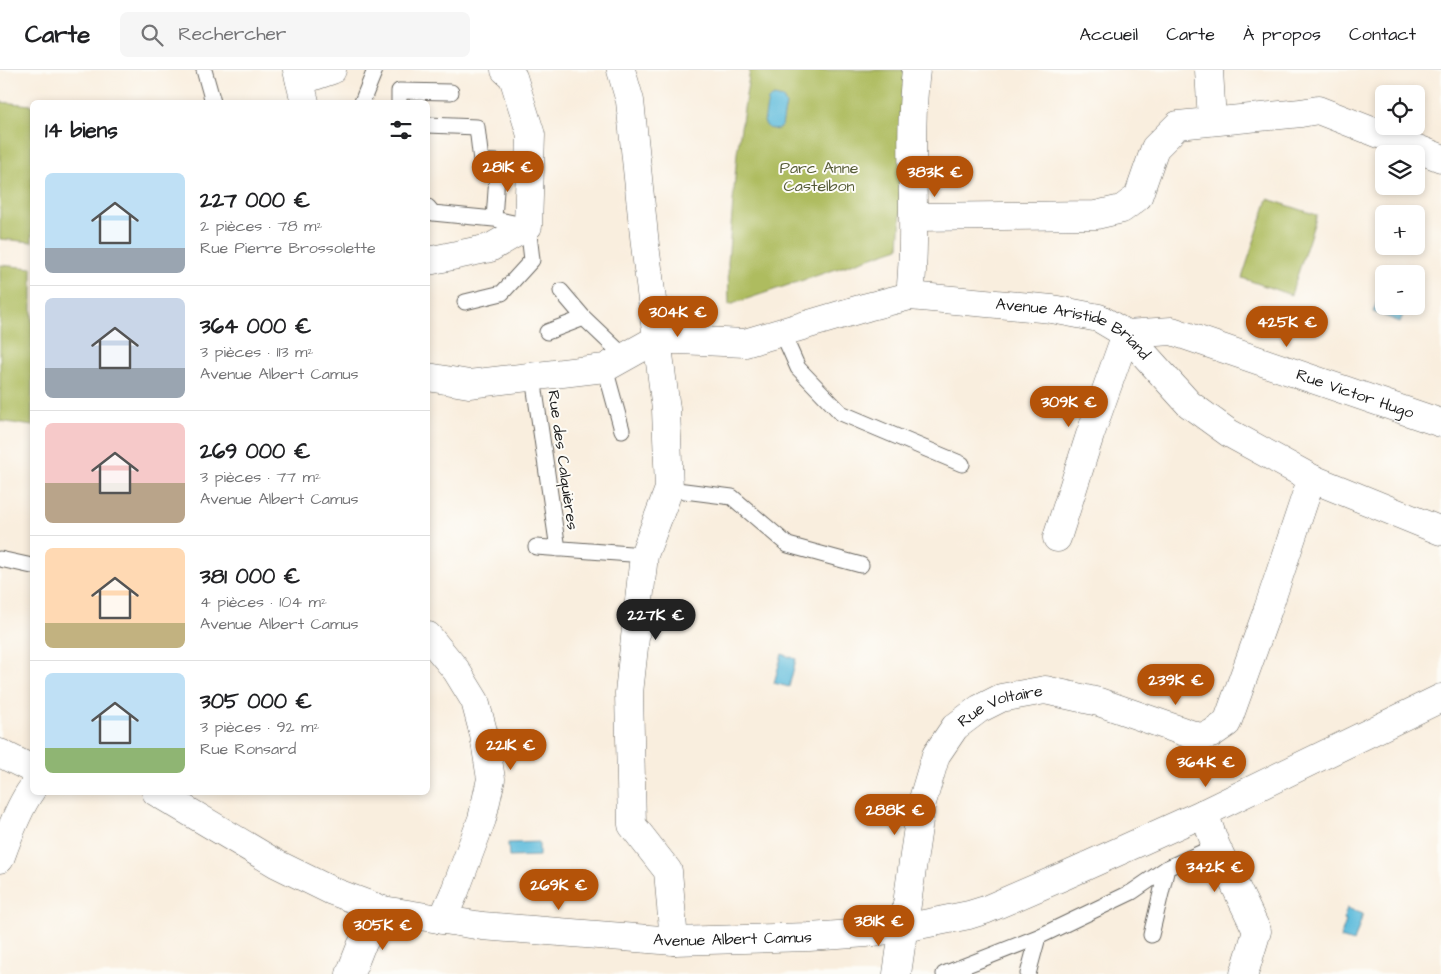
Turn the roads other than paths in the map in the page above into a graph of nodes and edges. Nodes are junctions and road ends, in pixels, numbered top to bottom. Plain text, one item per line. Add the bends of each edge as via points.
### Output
1 (204, 70) edge
2 (332, 70) edge
3 (374, 70) edge
4 (504, 70) edge
5 (621, 70) edge
6 (916, 70) edge
7 (1209, 70) edge
8 (301, 85) edge
9 (451, 92) dead end
10 (212, 100) edge
11 (363, 100) edge
12 (399, 100) edge
13 (1212, 121) junction
14 (430, 125) edge
15 (1441, 158) edge
16 (430, 209) edge
17 (914, 217) junction
18 (494, 219) junction
19 (528, 226) junction
20 (430, 261) edge
21 (561, 291) dead end
22 (910, 296) junction
23 (465, 302) dead end
24 (584, 318) junction
25 (546, 332) dead end
26 (782, 332) junction
27 (1126, 334) junction
28 (657, 339) junction
29 (615, 363) junction
30 (430, 377) edge
31 (533, 377) junction
32 (1441, 423) edge
33 (622, 430) dead end
34 (962, 464) dead end
35 (1313, 479) junction
36 (669, 489) junction
37 (1441, 531) edge
38 (1057, 538) dead end
39 (536, 547) dead end
40 (558, 549) junction
41 (644, 555) junction
42 (0, 559) edge
43 (861, 565) dead end
44 (30, 566) edge
45 (430, 638) edge
46 (1441, 698) edge
47 (0, 753) edge
48 (30, 768) edge
49 (30, 792) edge
50 (161, 795) edge
51 (1204, 813) junction
52 (1216, 846) junction
53 (0, 859) edge
54 (1168, 868) junction
55 (383, 910) junction
56 (442, 920) junction
57 (904, 928) junction
58 (1151, 935) dead end
59 (1038, 937) junction
60 (674, 941) junction
61 (350, 974) edge
62 (897, 974) edge
63 (944, 974) edge
64 (1028, 974) edge
65 (1244, 974) edge

1 - 10 lane
2 - 8 street
3 - 11 lane
4 - 19 street via 513,77 531,135
5 - 28 street via 630,101
6 - 17 street via 913,98
7 - 13 street
9 - 12 lane via 399,91
13 - 15 street via 1318,110
13 - 17 street via 1178,125 1155,148 1138,198 1122,209 1096,215
14 - 18 lane via 477,127 481,161 498,162
16 - 18 lane via 434,213
17 - 22 street
18 - 19 lane
19 - 20 street via 490,248
19 - 23 lane via 534,262 502,293
21 - 24 lane
22 - 26 street, Avenue Aristide Briand
22 - 27 street, Avenue Aristide Briand via 1052,309 1099,318
24 - 25 lane
24 - 29 lane
26 - 28 street, Avenue Aristide Briand via 745,343
26 - 34 lane via 798,368 841,413
27 - 32 street, Rue Victor Hugo via 1172,331
27 - 35 street, Avenue Aristide Briand via 1189,404 1229,433
27 - 38 street
28 - 29 street
28 - 36 street via 666,409
29 - 31 street
29 - 33 lane
30 - 31 street via 469,384
31 - 40 lane, Rue des Calquières
35 - 37 street, Avenue Aristide Briand
35 - 57 street, Rue Voltaire via 1227,723 1211,734 1199,737 1098,702 1046,690 1001,698 979,708 955,727 936,755 921,806
36 - 41 street
36 - 43 lane via 732,497 788,545
39 - 40 lane
40 - 41 lane
41 - 60 street via 629,694 632,825 668,871
42 - 44 lane
45 - 56 street via 456,670 475,701 491,778 482,819
46 - 51 street, Avenue Albert Camus
47 - 48 street
49 - 53 street
50 - 55 street, Avenue Albert Camus via 277,864 332,891
51 - 52 street
51 - 57 street, Avenue Albert Camus via 985,910
52 - 54 lane
52 - 65 street via 1257,931
54 - 58 lane
54 - 59 lane via 1132,892
55 - 56 street, Avenue Albert Camus
55 - 61 street via 361,946
56 - 60 street, Avenue Albert Camus
57 - 60 street, Avenue Albert Camus via 809,938
57 - 62 street, Rue Voltaire
59 - 63 lane
59 - 64 lane

